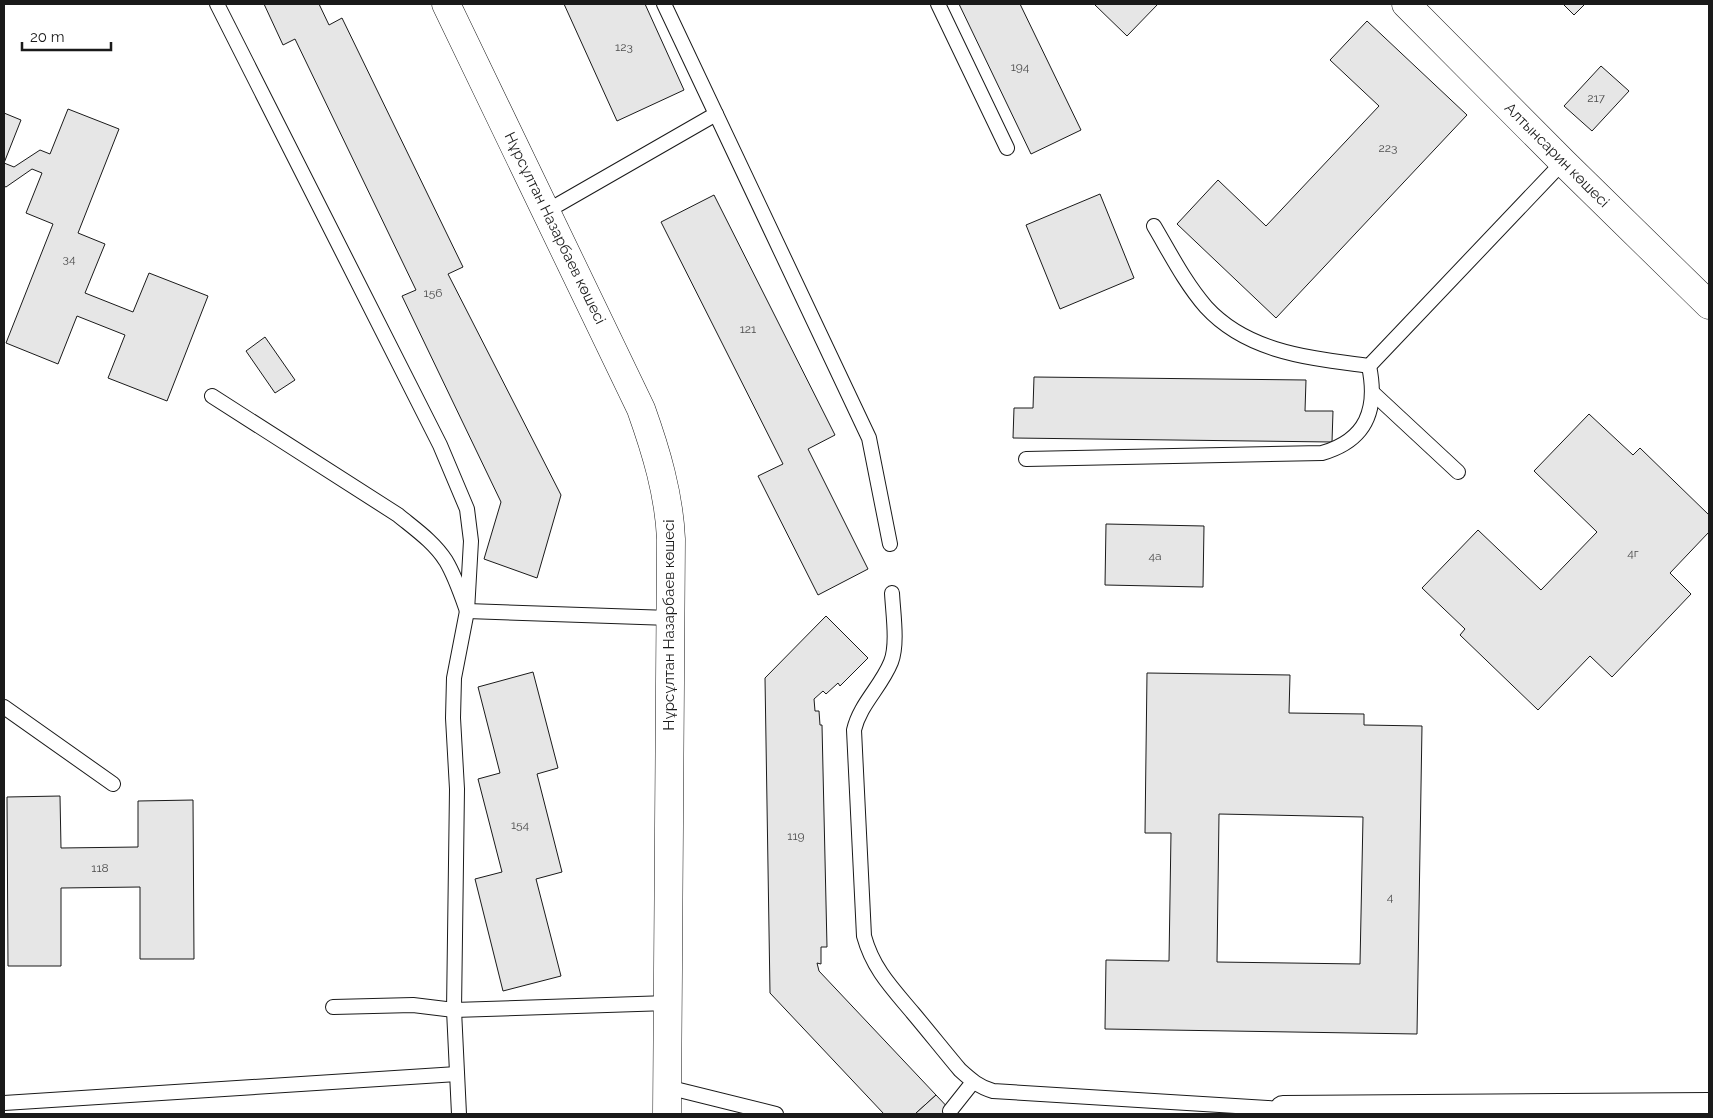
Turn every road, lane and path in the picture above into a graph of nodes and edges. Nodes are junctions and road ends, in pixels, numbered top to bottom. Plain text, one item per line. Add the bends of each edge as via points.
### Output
1 (217, 4) edge
2 (446, 4) edge
3 (664, 4) edge
4 (938, 4) edge
5 (1406, 4) edge
6 (716, 114) junction
7 (1007, 148) dead end
8 (1563, 162) junction
9 (547, 211) junction
10 (1154, 226) dead end
11 (1709, 305) edge
12 (1369, 366) junction
13 (1373, 393) junction
14 (212, 396) dead end
15 (1026, 459) dead end
16 (1458, 472) dead end
17 (890, 544) dead end
18 (892, 593) dead end
19 (467, 611) junction
20 (670, 618) junction
21 (4, 707) edge
22 (113, 784) dead end
23 (668, 1003) junction
24 (333, 1007) dead end
25 (454, 1010) junction
26 (457, 1074) junction
27 (973, 1082) junction
28 (667, 1087) junction
29 (4, 1103) edge
30 (1709, 1106) edge
31 (950, 1111) dead end
32 (1283, 1112) edge
33 (459, 1114) edge
34 (668, 1114) edge
35 (776, 1114) edge

1 - 19 lane via 456,480 467,510 471,541
2 - 9 main road, Нұрсұлтан Назарбаев көшесі
3 - 6 lane
4 - 7 lane
5 - 8 main road, Алтынсарин көшесі
6 - 9 lane
6 - 17 lane via 869,438
8 - 11 main road, Алтынсарин көшесі
8 - 12 lane
9 - 20 main road, Нұрсұлтан Назарбаев көшесі via 641,409 651,437 670,522
10 - 12 lane via 1207,307 1245,337 1288,354
12 - 13 lane
13 - 15 lane via 1368,416 1356,434 1341,447 1322,453
13 - 16 lane
14 - 19 lane via 423,534 446,560
18 - 27 lane via 894,651 854,730 864,936 868,952 887,982
19 - 20 lane
19 - 25 lane via 454,678 457,788
20 - 23 main road, Нұрсұлтан Назарбаев көшесі
21 - 22 lane
23 - 25 lane
23 - 28 main road, Нұрсұлтан Назарбаев көшесі
24 - 25 lane via 413,1006
25 - 26 lane
26 - 29 lane
26 - 33 lane
27 - 31 lane
27 - 32 lane via 993,1091
28 - 34 main road, Нұрсұлтан Назарбаев көшесі
28 - 35 lane
30 - 32 street

